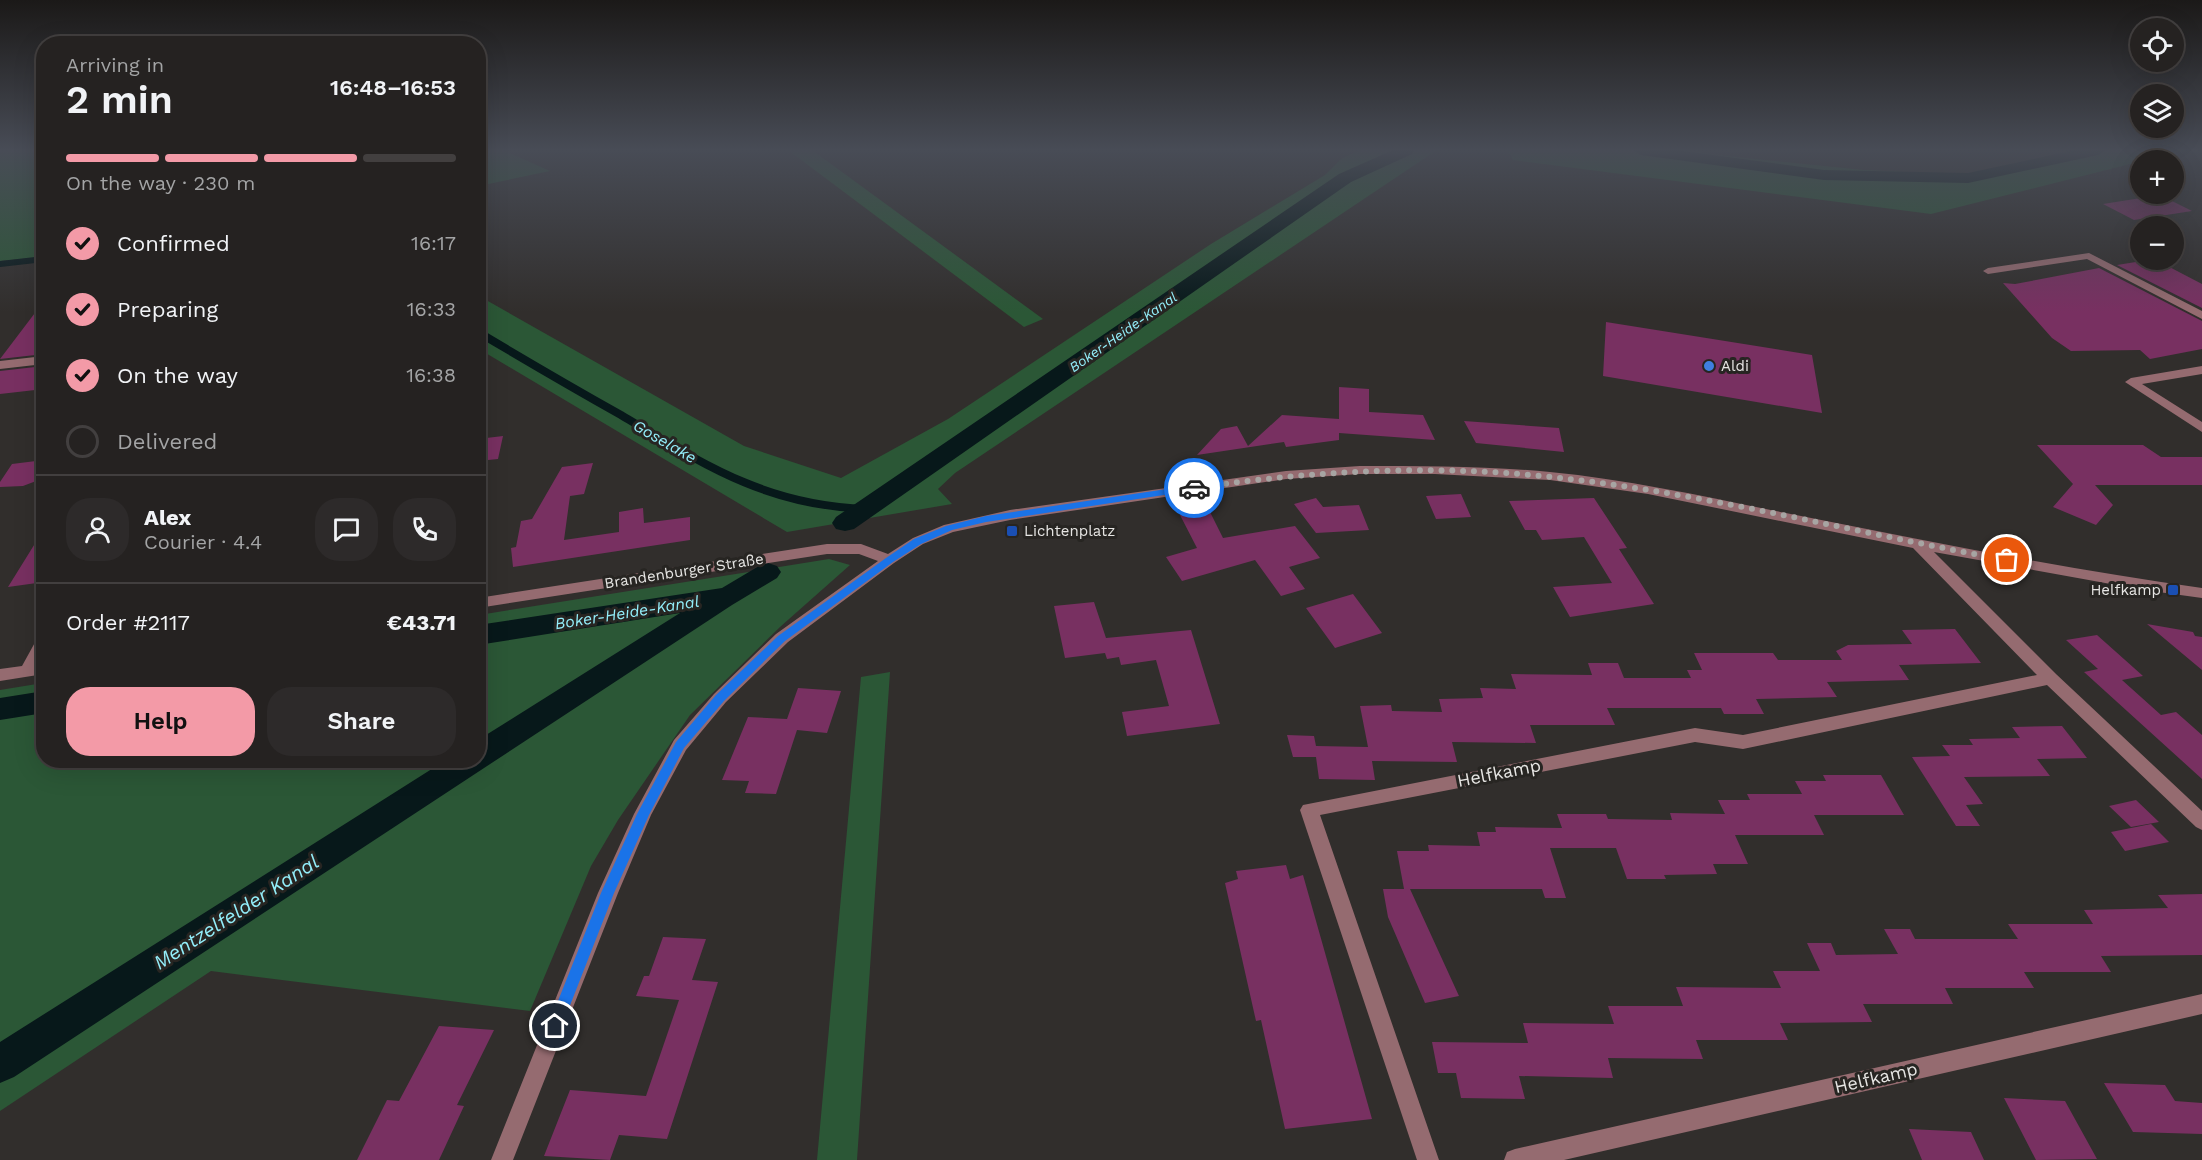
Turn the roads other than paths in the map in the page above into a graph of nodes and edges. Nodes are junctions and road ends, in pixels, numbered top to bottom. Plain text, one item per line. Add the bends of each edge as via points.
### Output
1 (1988, 271) dead end
2 (2202, 316) edge
3 (36, 361) edge
4 (0, 365) edge
5 (2202, 370) edge
6 (2202, 428) edge
7 (1918, 544) junction
8 (889, 560) junction
9 (2202, 594) edge
10 (486, 602) edge
11 (36, 655) edge
12 (36, 669) edge
13 (27, 671) junction
14 (0, 675) edge
15 (2050, 678) junction
16 (2202, 822) edge
17 (2202, 1004) edge
18 (502, 1160) edge
19 (1428, 1160) edge
20 (1515, 1160) edge

1 - 2 street via 2089,256
3 - 4 street
5 - 6 street via 2131,382
7 - 8 street via 1648,490 1550,476 1360,470 1274,476 986,519 949,528
7 - 9 street
7 - 15 street
8 - 10 street, Brandenburger Straße via 861,549 827,549
8 - 18 street via 782,639 720,698 680,745 643,814 608,893
11 - 13 street
12 - 13 street
13 - 14 street
15 - 16 street
15 - 19 street, Helfkamp via 1743,742 1695,735 1309,810
17 - 20 street, Helfkamp

